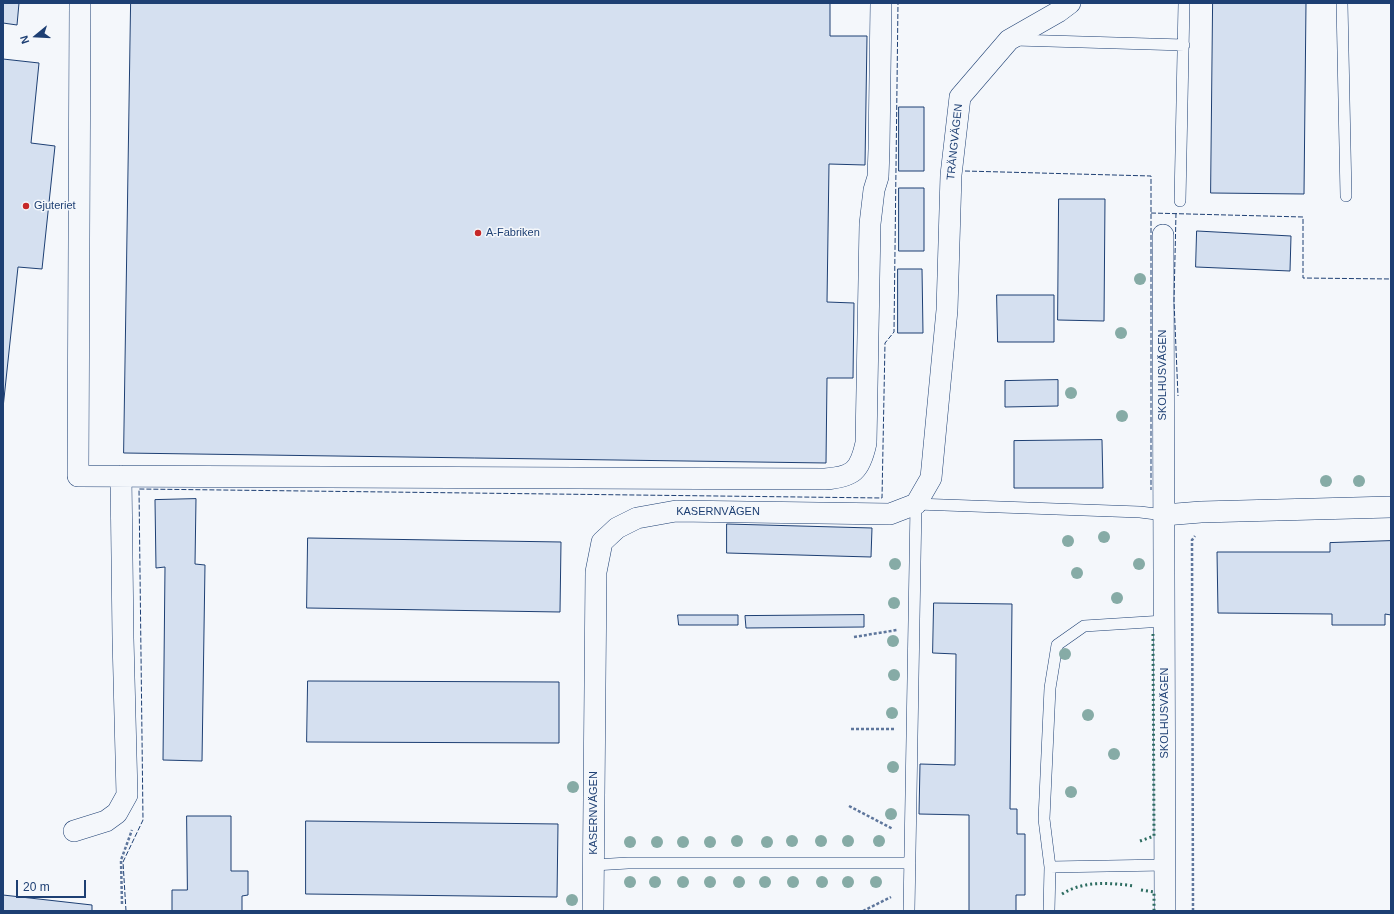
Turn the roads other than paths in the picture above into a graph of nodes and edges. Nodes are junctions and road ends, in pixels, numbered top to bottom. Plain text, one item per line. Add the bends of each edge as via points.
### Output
1 (80, 3) edge
2 (881, 3) edge
3 (1070, 3) edge
4 (1184, 3) edge
5 (1342, 3) edge
6 (1009, 40) junction
7 (1184, 44) junction
8 (1346, 196) dead end
9 (1180, 201) dead end
10 (1163, 235) dead end
11 (122, 476) junction
12 (916, 504) junction
13 (1391, 507) edge
14 (1164, 515) junction
15 (1164, 620) junction
16 (74, 831) dead end
17 (910, 863) junction
18 (1165, 864) junction
19 (594, 865) junction
20 (1050, 867) junction
21 (593, 911) edge
22 (910, 911) edge
23 (1049, 911) edge
24 (1166, 911) edge

1 - 11 street via 78,476
2 - 11 street via 878,177 870,224 866,443 862,459 856,469 846,475 825,479
3 - 6 street, TRÄNGVÄGEN
4 - 7 lane
5 - 8 lane
6 - 7 lane
6 - 12 street, TRÄNGVÄGEN via 960,97 951,174 947,310 931,478
7 - 9 lane
10 - 14 street, SKOLHUSVÄGEN
11 - 16 street via 127,795 117,813 106,821
12 - 14 lane
12 - 17 lane
12 - 19 street, KASERNVÄGEN via 890,514 676,511 637,518 617,528 602,542 596,572
13 - 14 street
14 - 15 street, SKOLHUSVÄGEN
15 - 18 street, SKOLHUSVÄGEN
15 - 20 lane via 1084,626 1057,645 1050,688 1044,819
17 - 19 lane via 628,862
17 - 22 lane
18 - 20 lane
18 - 24 street, SKOLHUSVÄGEN
19 - 21 street, KASERNVÄGEN
20 - 23 lane

